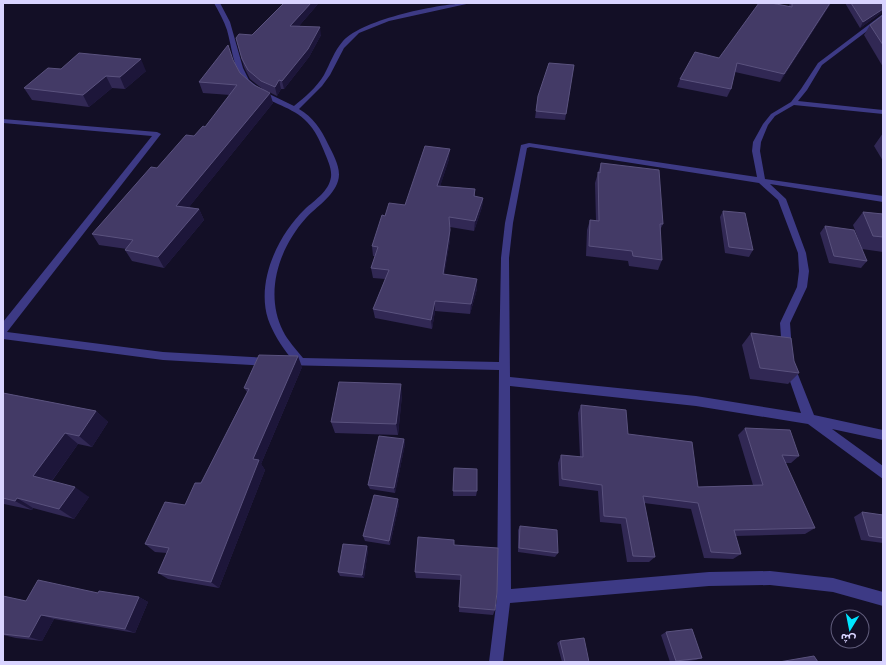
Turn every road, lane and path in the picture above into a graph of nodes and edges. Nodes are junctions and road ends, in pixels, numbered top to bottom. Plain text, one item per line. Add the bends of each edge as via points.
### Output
1 (217, 3) edge
2 (468, 3) edge
3 (883, 16) edge
4 (793, 103) junction
5 (294, 110) junction
6 (883, 112) edge
7 (3, 122) edge
8 (761, 180) junction
9 (883, 199) edge
10 (3, 329) edge
11 (3, 335) edge
12 (300, 362) junction
13 (505, 366) junction
14 (505, 381) junction
15 (809, 418) junction
16 (883, 435) edge
17 (883, 473) edge
18 (504, 597) junction
19 (883, 599) edge
20 (496, 662) edge

1 - 5 street via 227,22 240,70 247,81 259,93
2 - 5 street via 398,17 354,35 343,45 320,85
3 - 4 street via 820,64
4 - 6 street
4 - 8 street via 773,115 760,133 756,151
5 - 12 street via 306,116 314,125 332,162 335,176 332,186 301,218 286,241 275,263 270,287 271,311 279,333
7 - 10 street via 157,134
8 - 9 street
8 - 13 street via 525,146 509,223 505,258
8 - 15 street via 782,199 802,253 802,287 785,323 790,373
11 - 12 street via 163,356
12 - 13 street
13 - 14 street
14 - 15 street via 646,395
14 - 18 street
15 - 16 street
15 - 17 street
18 - 19 street via 709,580 770,578 833,586
18 - 20 street

